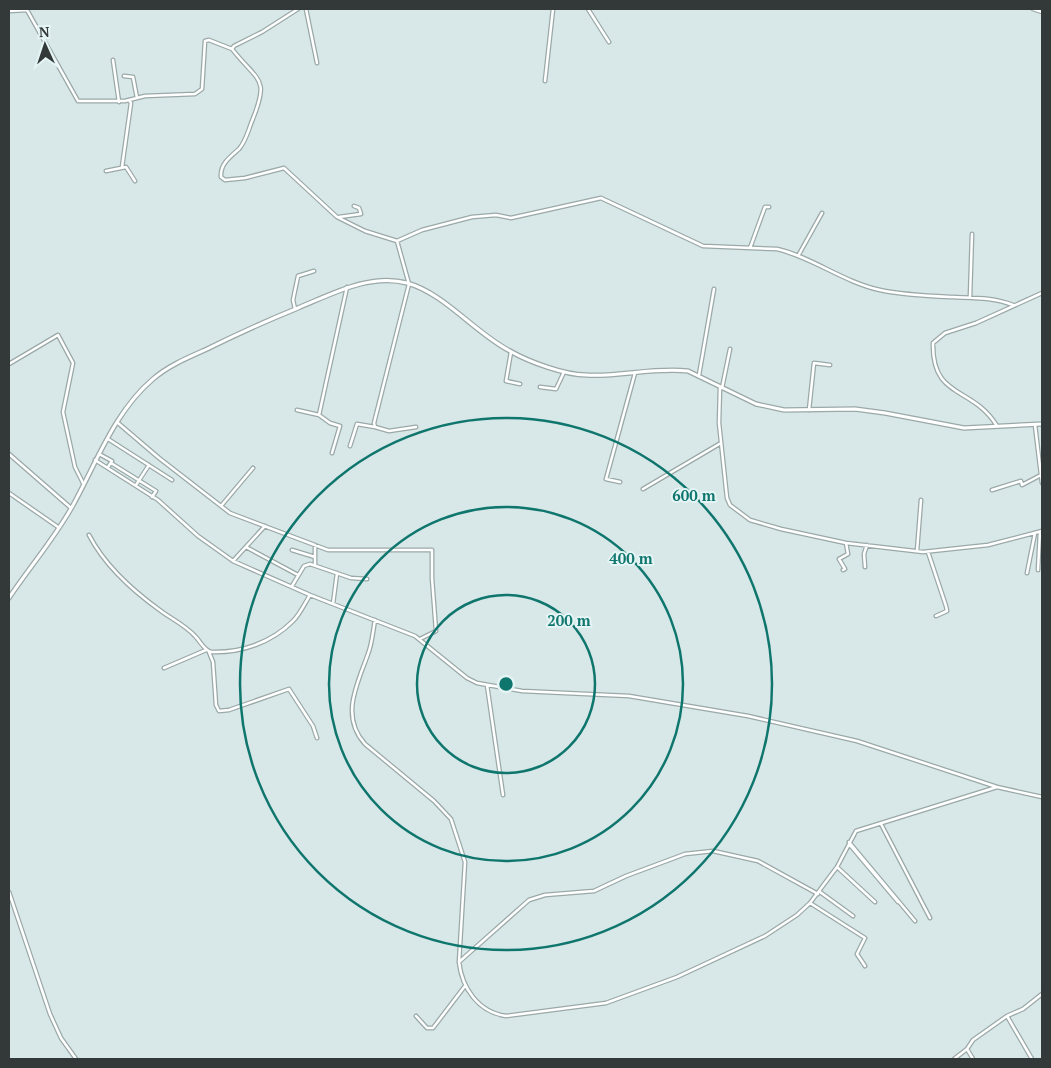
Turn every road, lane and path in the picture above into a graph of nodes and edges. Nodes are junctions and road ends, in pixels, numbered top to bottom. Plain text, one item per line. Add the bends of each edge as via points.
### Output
1 (31, 9) edge
2 (298, 9) edge
3 (306, 9) edge
4 (553, 9) edge
5 (588, 9) edge
6 (1033, 9) edge
7 (27, 10) edge
8 (9, 11) edge
9 (1042, 12) edge
10 (609, 42) dead end
11 (232, 49) junction
12 (113, 60) dead end
13 (317, 63) dead end
14 (124, 76) dead end
15 (544, 80) dead end
16 (137, 98) junction
17 (128, 100) junction
18 (119, 102) junction
19 (122, 167) junction
20 (106, 171) dead end
21 (135, 181) dead end
22 (354, 206) dead end
23 (769, 207) dead end
24 (822, 213) dead end
25 (338, 217) junction
26 (972, 234) dead end
27 (397, 241) junction
28 (750, 248) junction
29 (798, 256) junction
30 (314, 271) dead end
31 (409, 284) junction
32 (348, 287) junction
33 (714, 289) dead end
34 (1042, 293) edge
35 (970, 297) junction
36 (1012, 305) junction
37 (295, 309) junction
38 (730, 349) dead end
39 (511, 352) junction
40 (9, 364) edge
41 (830, 365) dead end
42 (564, 372) junction
43 (635, 373) junction
44 (699, 375) junction
45 (520, 384) dead end
46 (540, 387) dead end
47 (721, 388) junction
48 (297, 410) dead end
49 (809, 410) junction
50 (320, 415) junction
51 (118, 423) junction
52 (1042, 424) edge
53 (1035, 425) junction
54 (375, 427) junction
55 (416, 427) dead end
56 (998, 427) junction
57 (108, 439) junction
58 (721, 443) junction
59 (350, 446) dead end
60 (332, 453) dead end
61 (9, 454) edge
62 (99, 454) junction
63 (95, 460) junction
64 (111, 462) junction
65 (149, 465) junction
66 (108, 467) junction
67 (253, 468) dead end
68 (1041, 475) junction
69 (139, 479) junction
70 (172, 480) dead end
71 (620, 482) dead end
72 (83, 483) junction
73 (1042, 484) edge
74 (136, 485) junction
75 (643, 489) dead end
76 (992, 490) dead end
77 (9, 493) edge
78 (152, 497) junction
79 (920, 500) dead end
80 (221, 506) junction
81 (71, 508) junction
82 (265, 526) junction
83 (58, 527) junction
84 (1041, 531) edge
85 (1034, 533) junction
86 (89, 535) dead end
87 (846, 542) junction
88 (315, 545) junction
89 (867, 545) junction
90 (246, 547) junction
91 (292, 550) dead end
92 (918, 551) junction
93 (928, 552) junction
94 (315, 558) junction
95 (233, 561) junction
96 (315, 565) junction
97 (865, 567) dead end
98 (843, 570) dead end
99 (1038, 570) dead end
100 (337, 573) junction
101 (1028, 574) dead end
102 (298, 576) junction
103 (367, 578) dead end
104 (292, 586) junction
105 (310, 595) junction
106 (9, 598) edge
107 (333, 604) junction
108 (936, 616) dead end
109 (375, 620) junction
110 (420, 639) junction
111 (207, 651) junction
112 (164, 668) dead end
113 (487, 685) junction
114 (317, 738) dead end
115 (997, 787) junction
116 (503, 795) dead end
117 (1042, 797) edge
118 (881, 824) junction
119 (849, 843) junction
120 (837, 867) junction
121 (9, 892) edge
122 (818, 893) junction
123 (810, 902) junction
124 (875, 902) dead end
125 (898, 902) dead end
126 (853, 916) dead end
127 (930, 918) dead end
128 (915, 921) dead end
129 (459, 962) junction
130 (865, 966) dead end
131 (465, 986) junction
132 (1042, 994) edge
133 (416, 1016) dead end
134 (1007, 1016) junction
135 (967, 1050) junction
136 (76, 1059) edge
137 (954, 1059) edge
138 (973, 1059) edge
139 (1032, 1059) edge

1 - 7 street
2 - 11 street via 262,32 236,43
3 - 13 street
4 - 15 street
5 - 10 street
6 - 9 street
7 - 8 street
7 - 18 street via 78,101
11 - 16 street via 205,41 202,89 198,92
11 - 25 street via 256,76 262,86 262,96 244,143 225,162 221,177 225,180 245,178 284,168
12 - 18 street
14 - 16 street via 133,77
16 - 17 street
17 - 18 street
17 - 19 street via 131,103
19 - 20 street
19 - 21 street via 126,167
22 - 25 street via 361,214
23 - 28 street via 765,207
24 - 29 street
25 - 27 street via 365,231
26 - 35 street
27 - 28 street via 422,230 472,217 496,215 512,218 602,198 703,246
27 - 31 street
28 - 29 street via 777,249
29 - 35 street via 876,289 936,297
30 - 37 street via 298,276 293,300
31 - 32 street via 373,281
31 - 39 street via 438,300
31 - 54 street
32 - 37 street
32 - 50 street
33 - 44 street
34 - 36 street
35 - 36 street
36 - 56 street via 976,323 945,333 933,343 934,363 944,382 983,407
37 - 51 street via 168,368 140,391
38 - 47 street
39 - 42 street
39 - 45 street via 506,381
40 - 72 street via 58,334 73,363 63,412 75,466
41 - 49 street via 814,363
42 - 43 street via 584,376
42 - 46 street via 556,389
43 - 44 street via 676,370
43 - 71 street via 606,479
44 - 47 street
47 - 49 street via 756,404 784,410
47 - 58 street
48 - 50 street
49 - 56 street via 855,409 964,428
50 - 60 street via 340,426
51 - 57 street
51 - 80 street
52 - 53 street
53 - 56 street
53 - 68 street
54 - 55 street via 390,431
54 - 59 street via 358,424
57 - 62 street
57 - 65 street
58 - 75 street
58 - 87 street via 725,488 730,505 756,522
61 - 81 street
62 - 63 street
62 - 64 street
63 - 66 street
63 - 72 street
64 - 66 street
64 - 69 street
65 - 69 street
65 - 70 street
66 - 74 street
67 - 80 street
68 - 73 street
68 - 76 street via 1022,486 1021,481
69 - 74 street
69 - 78 street via 156,491
72 - 81 street
74 - 78 street
77 - 83 street
78 - 95 street
79 - 92 street
80 - 82 street via 230,513
81 - 83 street
82 - 88 street
82 - 90 street
83 - 106 street
84 - 85 street
84 - 99 street
85 - 93 street via 988,545
85 - 101 street
86 - 111 street via 113,569 146,600 196,636
87 - 89 street
87 - 98 street via 848,554 839,559
88 - 94 street
88 - 110 street via 340,551 432,550 436,631
89 - 92 street
89 - 97 street
90 - 95 street
90 - 102 street
91 - 94 street
92 - 93 street
93 - 108 street via 947,611
94 - 96 street
95 - 104 street
96 - 100 street
96 - 102 street via 307,564
100 - 103 street via 351,578
100 - 107 street
102 - 104 street
104 - 105 street
105 - 107 street
105 - 111 street via 293,621 258,644 231,652
107 - 109 street
109 - 110 street
109 - 129 street via 354,698 352,722 356,734 365,744 451,819 465,862
110 - 113 street via 467,678
111 - 112 street
111 - 114 street via 213,662 219,711 289,689
113 - 115 street via 522,691 629,696 748,716 893,751
113 - 116 street
115 - 117 street
115 - 118 street
118 - 119 street via 856,831
118 - 127 street
119 - 120 street
119 - 125 street
119 - 128 street
120 - 122 street
120 - 124 street
121 - 136 street via 50,1014
122 - 123 street
122 - 126 street
122 - 129 street via 758,862 713,851 684,854 594,891 545,895 529,900
123 - 130 street via 865,938 857,954
123 - 131 street via 797,915 765,936 677,977 606,1003 500,1015 480,1005
129 - 131 street
131 - 133 street via 433,1028 427,1028
132 - 134 street via 1023,1009
134 - 135 street via 973,1040
134 - 139 street
135 - 137 street
135 - 138 street

